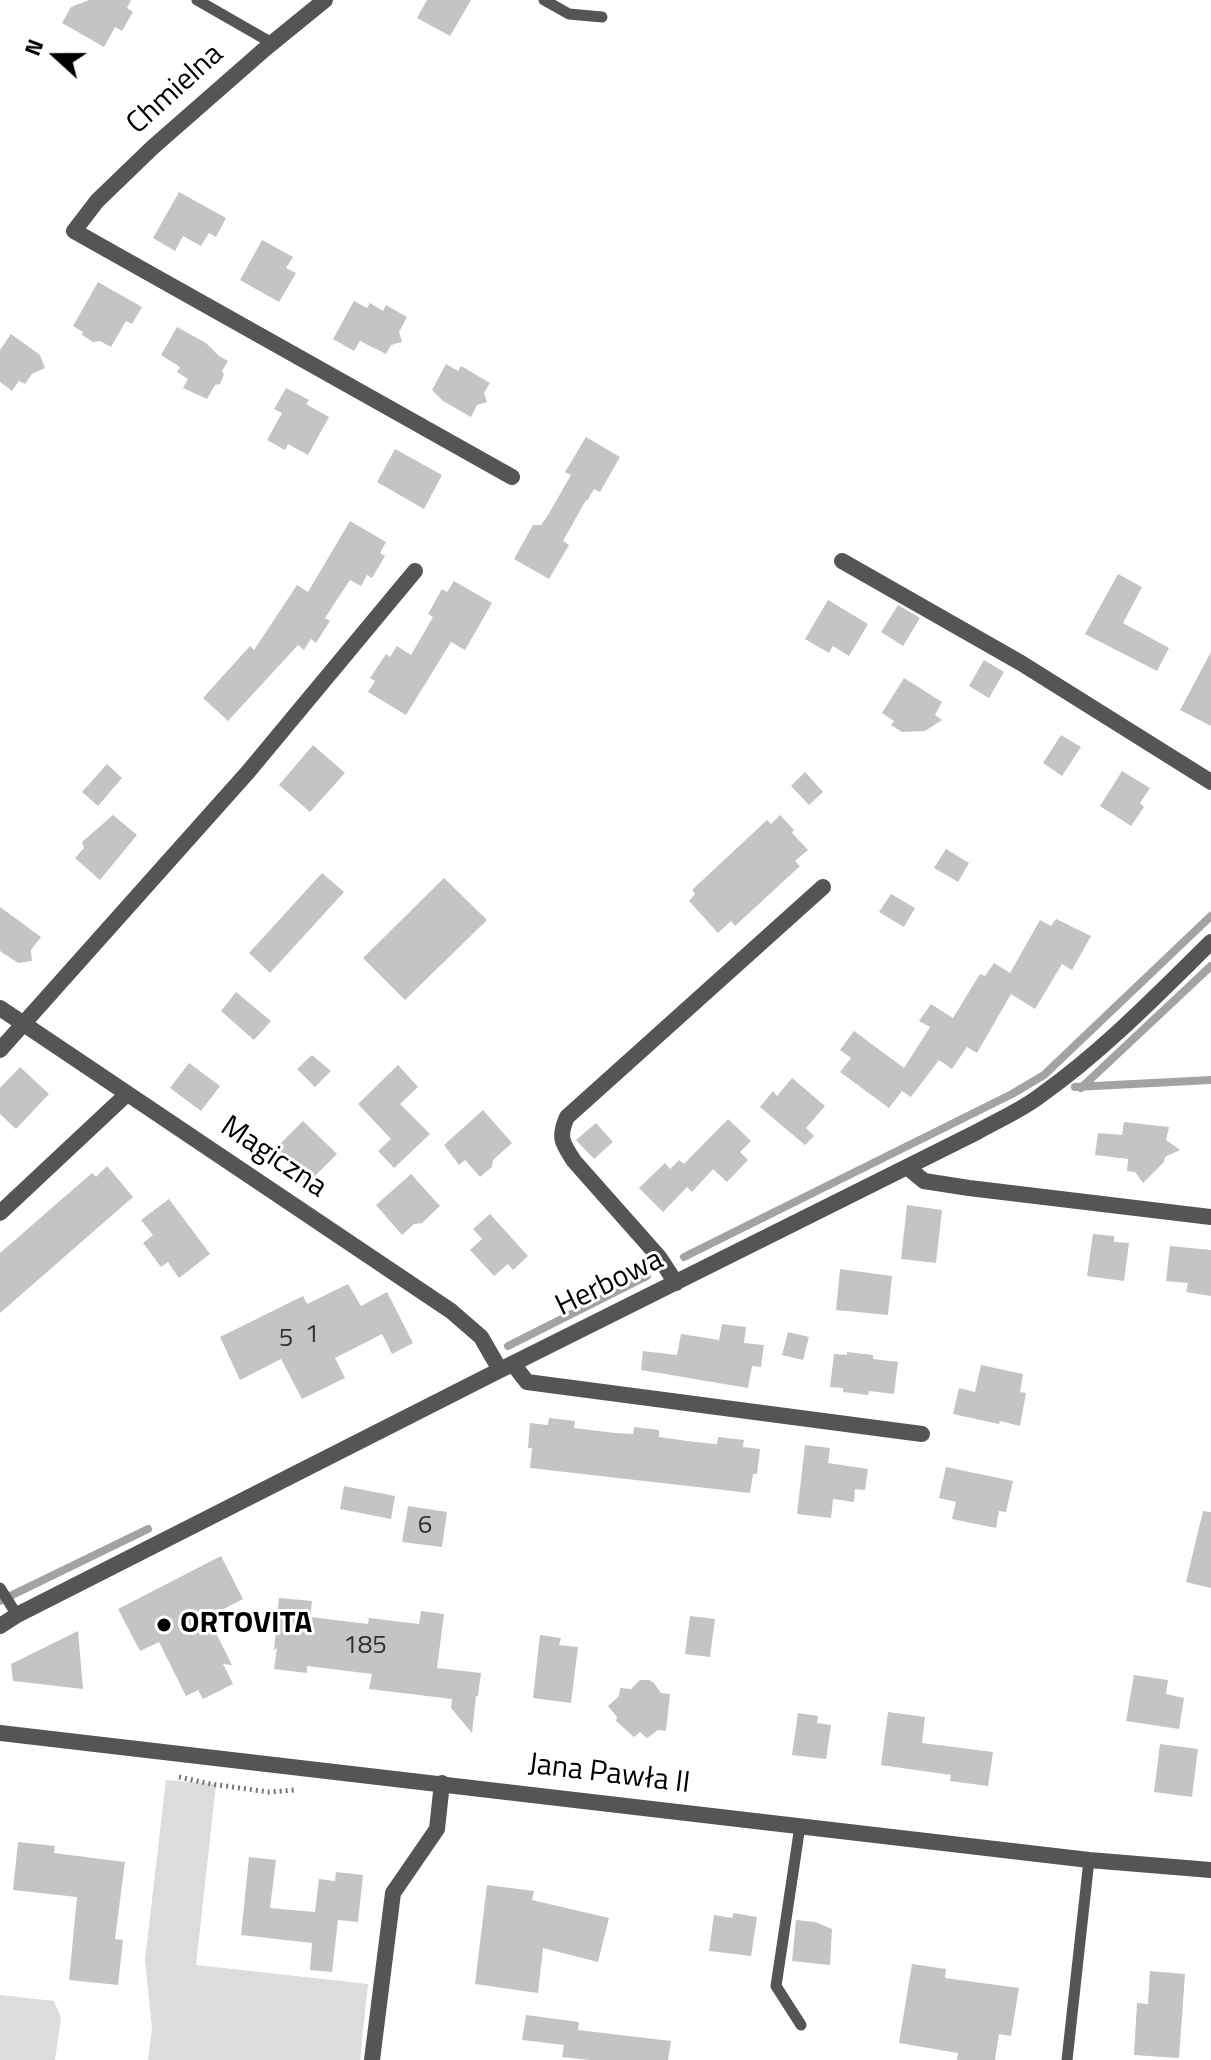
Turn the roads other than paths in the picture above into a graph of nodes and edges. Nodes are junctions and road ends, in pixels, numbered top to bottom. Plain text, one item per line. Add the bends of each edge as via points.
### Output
1 (197, 0) edge
2 (325, 0) edge
3 (544, 0) edge
4 (602, 17) dead end
5 (272, 43) junction
6 (512, 477) dead end
7 (842, 561) dead end
8 (415, 571) dead end
9 (1211, 782) edge
10 (823, 887) dead end
11 (1211, 942) edge
12 (0, 1008) edge
13 (25, 1024) junction
14 (0, 1050) edge
15 (127, 1094) junction
16 (907, 1167) junction
17 (0, 1213) edge
18 (1211, 1217) edge
19 (676, 1283) junction
20 (506, 1367) junction
21 (922, 1434) dead end
22 (0, 1588) edge
23 (17, 1615) junction
24 (0, 1626) edge
25 (0, 1733) edge
26 (442, 1783) junction
27 (800, 1826) junction
28 (1089, 1860) junction
29 (1211, 1870) edge
30 (801, 2025) dead end
31 (372, 2060) edge
32 (1067, 2060) edge

1 - 5 lane
2 - 5 street, Chmielna
3 - 4 lane via 569,14
5 - 6 street, Chmielna via 153,147 74,231
7 - 9 street via 1021,663
8 - 13 street via 248,772
10 - 19 street via 567,1117 561,1130 574,1161
11 - 16 street, Herbowa via 1074,1071 1038,1098
12 - 13 street, Magiczna
13 - 14 street
13 - 15 street, Magiczna
15 - 17 street
15 - 20 street, Magiczna via 451,1311
16 - 18 street via 924,1181 954,1186
16 - 19 street, Herbowa
19 - 20 street, Herbowa
20 - 21 street via 527,1382
20 - 23 street, Herbowa
22 - 23 lane
23 - 24 street, Herbowa
25 - 26 street, Jana Pawła II
26 - 27 street, Jana Pawła II
26 - 31 street via 437,1829 393,1893
27 - 28 street, Jana Pawła II
27 - 30 lane via 776,1986
28 - 29 street, Jana Pawła II
28 - 32 lane

